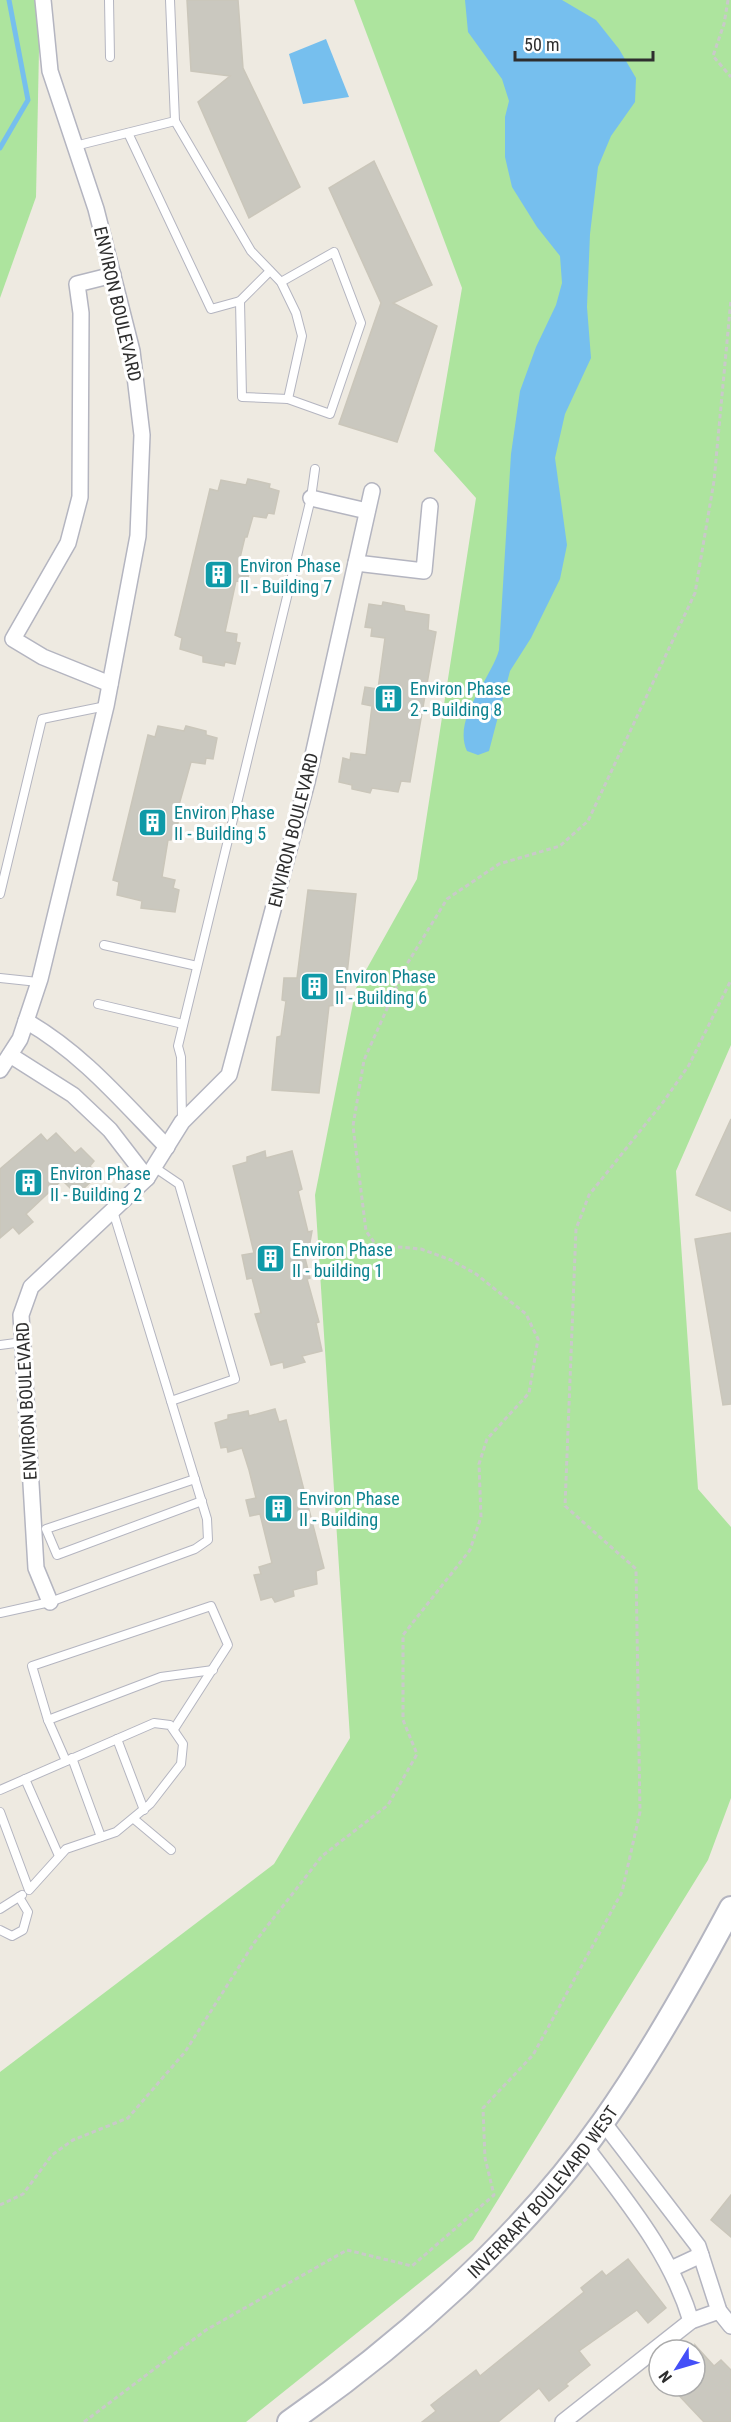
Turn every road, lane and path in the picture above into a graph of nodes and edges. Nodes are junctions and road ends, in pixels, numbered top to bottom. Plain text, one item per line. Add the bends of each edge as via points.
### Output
1 (43, 0) edge
2 (109, 0) edge
3 (170, 0) edge
4 (728, 0) edge
5 (110, 57) dead end
6 (731, 77) edge
7 (175, 121) junction
8 (128, 133) junction
9 (75, 146) junction
10 (270, 271) junction
11 (113, 275) junction
12 (280, 282) junction
13 (731, 299) edge
14 (240, 301) junction
15 (288, 399) junction
16 (315, 469) dead end
17 (372, 491) dead end
18 (311, 498) junction
19 (430, 506) dead end
20 (367, 512) junction
21 (356, 563) junction
22 (110, 684) junction
23 (106, 706) junction
24 (0, 894) edge
25 (104, 945) dead end
26 (197, 966) junction
27 (0, 977) edge
28 (731, 980) edge
29 (39, 982) junction
30 (98, 1004) dead end
31 (26, 1021) junction
32 (183, 1024) junction
33 (10, 1055) junction
34 (0, 1070) edge
35 (182, 1122) junction
36 (167, 1147) junction
37 (151, 1172) junction
38 (113, 1211) junction
39 (23, 1342) junction
40 (0, 1346) edge
41 (171, 1401) junction
42 (195, 1479) junction
43 (202, 1501) junction
44 (50, 1602) junction
45 (0, 1613) edge
46 (213, 1670) junction
47 (48, 1720) junction
48 (174, 1729) junction
49 (117, 1739) junction
50 (69, 1760) junction
51 (26, 1779) junction
52 (0, 1790) edge
53 (144, 1810) junction
54 (0, 1812) edge
55 (134, 1819) junction
56 (101, 1837) junction
57 (171, 1850) dead end
58 (59, 1856) junction
59 (29, 1890) junction
60 (19, 1897) junction
61 (731, 1908) edge
62 (0, 1909) edge
63 (0, 1930) edge
64 (603, 2122) junction
65 (585, 2146) junction
66 (0, 2205) edge
67 (701, 2255) junction
68 (671, 2269) junction
69 (719, 2311) junction
70 (692, 2321) junction
71 (731, 2326) edge
72 (84, 2422) edge
73 (289, 2422) edge
74 (563, 2422) edge

1 - 9 street, ENVIRON BOULEVARD via 50,71
2 - 5 lane
3 - 7 lane
4 - 6 path via 714,56
7 - 8 lane
7 - 10 lane via 251,251
8 - 9 lane
8 - 14 lane via 211,309
9 - 11 street, ENVIRON BOULEVARD
10 - 12 lane
10 - 14 lane
11 - 22 street, ENVIRON BOULEVARD via 132,351 142,435 138,536
11 - 22 street via 77,284 81,313 81,497 68,543 13,639 43,657
12 - 15 lane via 296,313 302,336
12 - 15 lane via 334,252 361,323 330,414
13 - 66 path via 714,482 695,593 588,821 560,846 499,864 447,899 407,964 364,1060 353,1126 366,1231 376,1245 421,1249 476,1274 526,1314 538,1339 529,1393 487,1439 478,1464 480,1517 470,1550 403,1635 403,1720 417,1754 388,1805 322,1856 254,1943 184,2052 128,2118 73,2140 52,2155 23,2193
14 - 15 lane via 242,397
16 - 18 lane
17 - 20 street, ENVIRON BOULEVARD
18 - 20 street
18 - 26 lane
19 - 21 street via 424,571
20 - 21 street, ENVIRON BOULEVARD
21 - 35 street, ENVIRON BOULEVARD via 307,782 229,1075
22 - 23 street, ENVIRON BOULEVARD
23 - 24 lane via 42,719
23 - 29 street, ENVIRON BOULEVARD
25 - 26 lane
26 - 32 lane
27 - 29 lane
28 - 72 path via 689,1065 589,1195 576,1229 565,1506 636,1569 640,1812 622,1892 533,2055 483,2108 485,2158 494,2195 412,2266 347,2250 206,2330
29 - 31 street, ENVIRON BOULEVARD
30 - 32 lane
31 - 33 street, ENVIRON BOULEVARD
31 - 36 street via 57,1038
32 - 35 lane via 178,1046
33 - 34 street, ENVIRON BOULEVARD
33 - 37 street via 73,1095
35 - 36 street, ENVIRON BOULEVARD
36 - 37 street, ENVIRON BOULEVARD
37 - 38 street, ENVIRON BOULEVARD
37 - 41 lane via 179,1185 235,1379
38 - 39 street, ENVIRON BOULEVARD via 31,1287 21,1315
38 - 41 lane
39 - 40 lane
39 - 44 street, ENVIRON BOULEVARD via 36,1568
41 - 42 lane
42 - 43 lane
42 - 43 lane via 46,1529 57,1555
43 - 44 lane via 208,1540 195,1549
44 - 45 lane
46 - 47 lane via 161,1677
46 - 47 lane via 228,1645 211,1606 32,1666
46 - 48 lane
47 - 50 lane
48 - 49 lane via 154,1723
48 - 53 lane via 183,1744 181,1764
49 - 50 lane
49 - 53 lane
50 - 51 lane
50 - 56 lane
51 - 52 lane
51 - 58 lane
53 - 55 lane
54 - 59 lane
55 - 56 lane
55 - 57 lane
56 - 58 lane via 66,1849
58 - 59 lane
59 - 60 lane
60 - 62 lane
60 - 63 lane via 28,1912 23,1930 12,1936
61 - 64 street, INVERRARY BOULEVARD WEST via 682,1999
64 - 65 street, INVERRARY BOULEVARD WEST
64 - 67 street via 678,2216
65 - 68 street via 650,2232
65 - 73 street, INVERRARY BOULEVARD WEST via 512,2232 415,2325 340,2387
67 - 68 street
67 - 69 street
68 - 70 street
69 - 70 street
69 - 71 street
70 - 74 street

